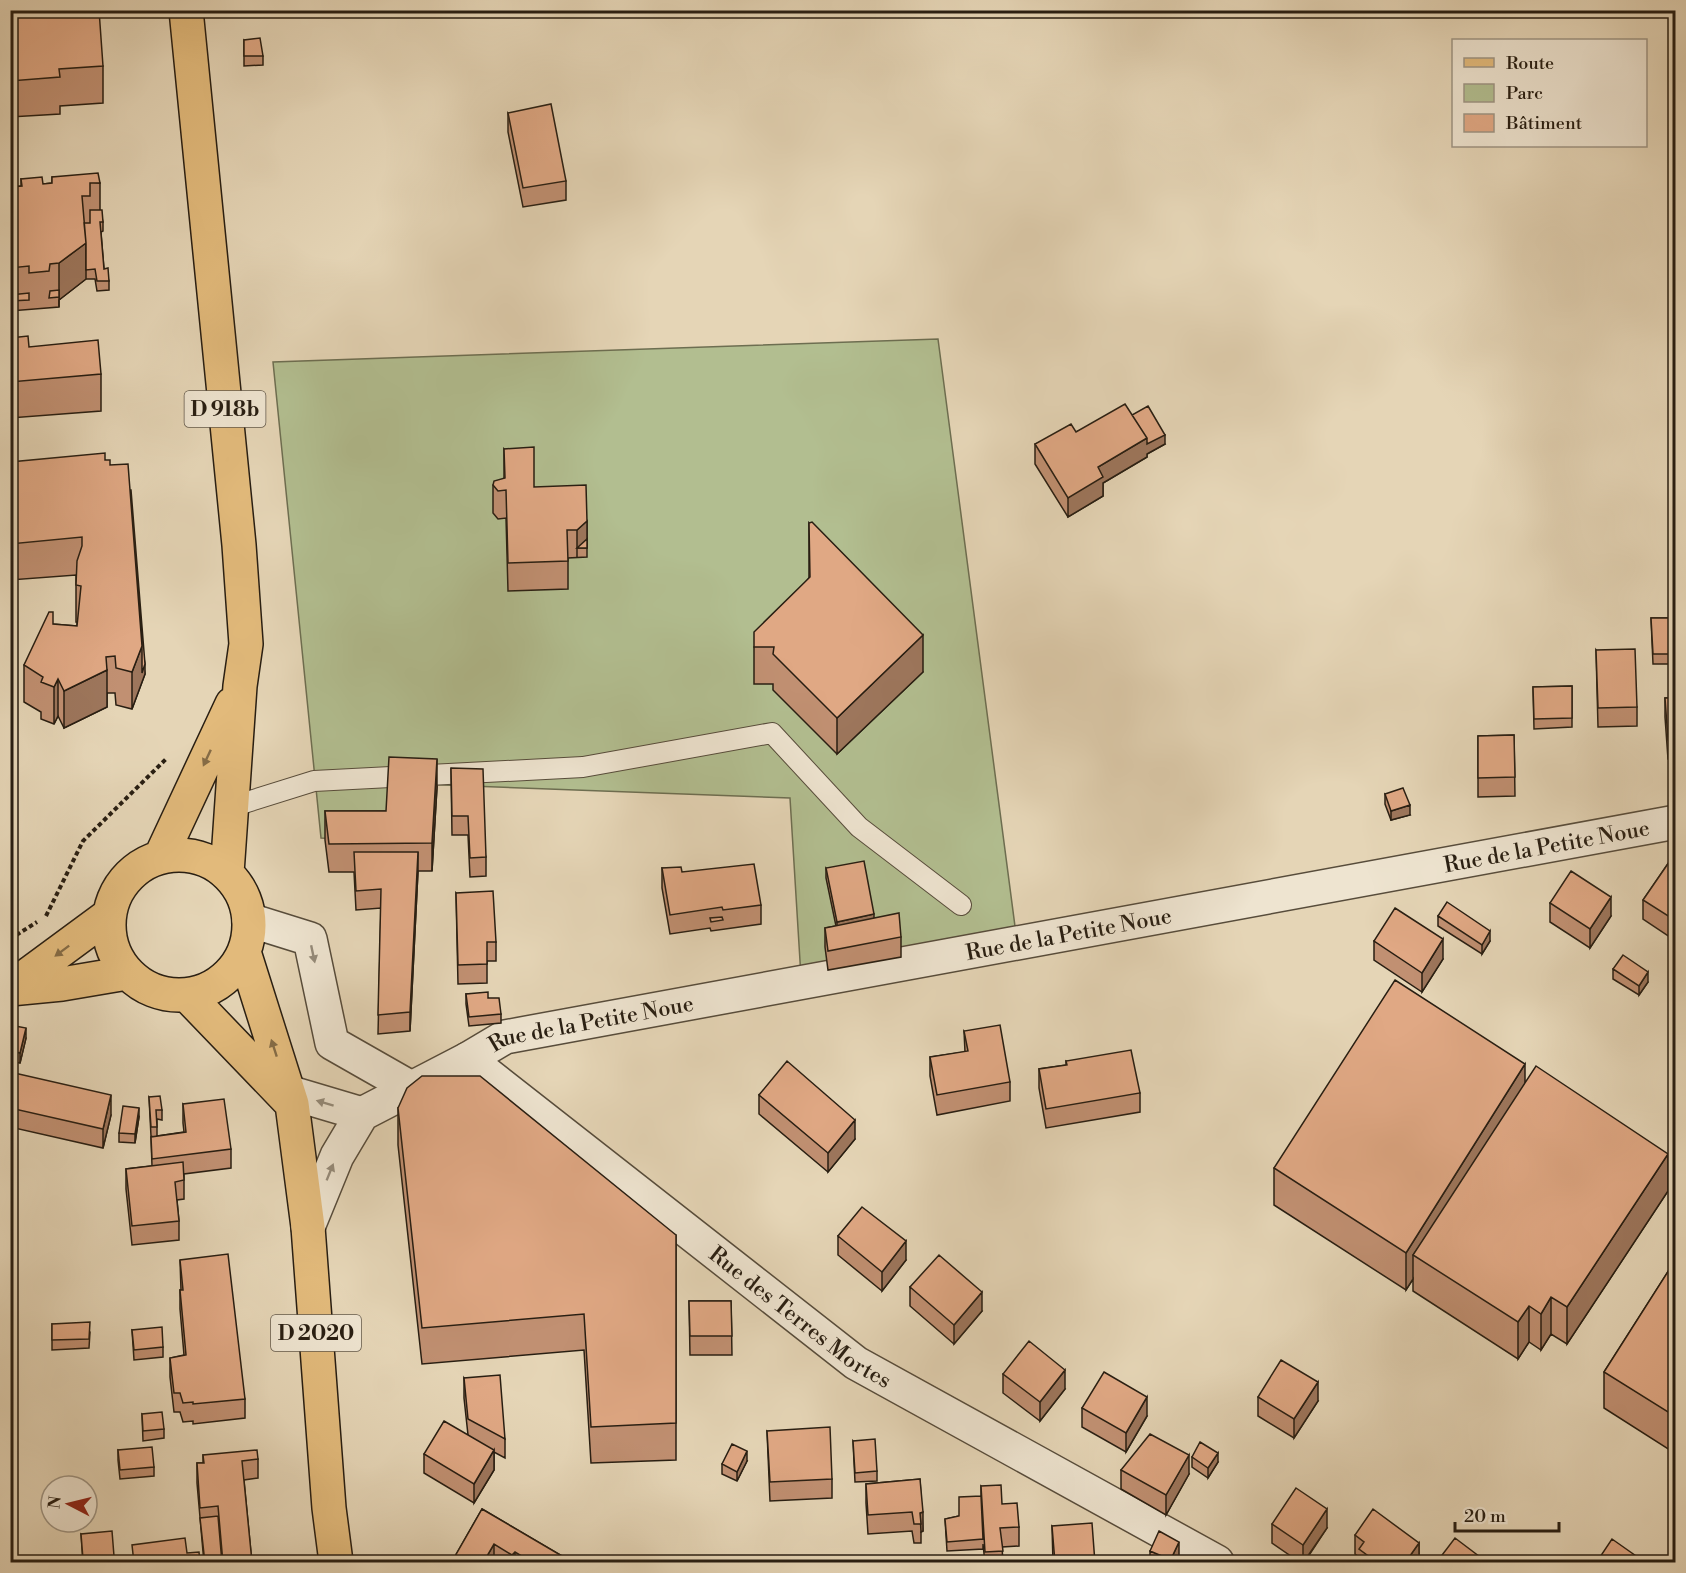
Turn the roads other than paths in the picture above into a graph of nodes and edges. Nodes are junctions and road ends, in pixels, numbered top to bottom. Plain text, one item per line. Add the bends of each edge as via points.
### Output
1 (186, 10) edge
2 (240, 686) junction
3 (231, 807) junction
4 (1676, 822) edge
5 (161, 856) junction
6 (227, 873) junction
7 (961, 905) dead end
8 (109, 915) junction
9 (246, 936) junction
10 (127, 973) junction
11 (10, 989) edge
12 (187, 995) junction
13 (468, 1059) junction
14 (411, 1088) junction
15 (290, 1098) junction
16 (362, 1114) junction
17 (308, 1227) junction
18 (336, 1563) edge
19 (1217, 1563) edge

1 - 2 main road, D 918b via 240,567 246,644
2 - 3 main road, D 918b
2 -> 5 main road, D 918b
3 - 6 main road, D 918b
3 - 7 lane via 314,781 583,768 772,732 859,827
4 - 13 street, Rue de la Petite Noue via 505,1037
5 - 6 main road via 185,854 207,860
5 - 8 main road via 141,865 124,880
6 - 9 main road via 246,903
8 - 10 main road via 109,936
8 -> 11 main road
9 - 12 main road via 234,968 221,981 205,991
9 -> 14 street via 310,939 332,1043
15 -> 9 main road, D 2020
10 - 11 main road
10 - 12 main road via 144,987 165,994
12 - 15 main road
13 - 14 street
13 - 19 street, Rue des Terres Mortes via 856,1363
14 - 16 street
16 -> 15 street
15 - 17 main road, D 2020
17 -> 16 street via 337,1156
17 - 18 main road, D 2020

